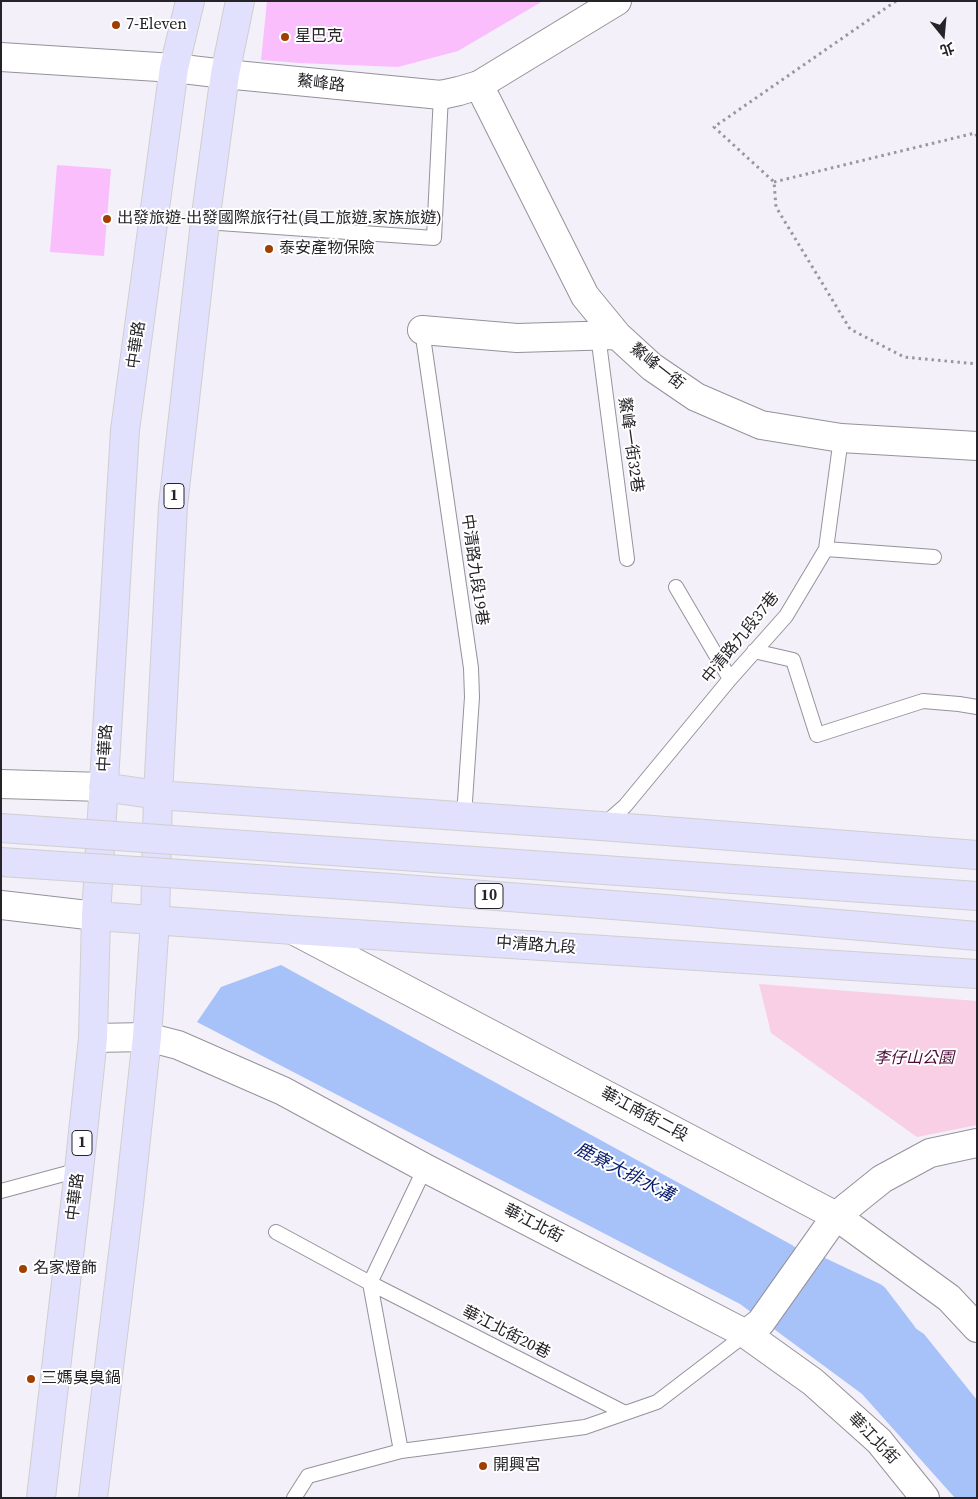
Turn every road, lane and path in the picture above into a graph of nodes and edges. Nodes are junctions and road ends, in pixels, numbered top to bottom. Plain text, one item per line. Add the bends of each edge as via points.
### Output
1 (190, 1) edge
2 (240, 1) edge
3 (617, 1) edge
4 (896, 1) edge
5 (1, 57) edge
6 (174, 68) junction
7 (225, 74) junction
8 (479, 85) junction
9 (441, 95) junction
10 (977, 136) edge
11 (774, 182) junction
12 (205, 222) junction
13 (422, 330) joint
14 (607, 335) junction
15 (977, 364) edge
16 (841, 438) junction
17 (977, 446) edge
18 (826, 549) junction
19 (934, 557) dead end
20 (627, 559) dead end
21 (676, 587) dead end
22 (754, 652) junction
23 (730, 679) junction
24 (977, 707) edge
25 (1, 784) edge
26 (104, 787) junction
27 (158, 795) junction
28 (464, 816) junction
29 (601, 826) junction
30 (1, 828) edge
31 (977, 855) edge
32 (1, 862) edge
33 (977, 896) edge
34 (1, 906) edge
35 (96, 916) junction
36 (155, 921) junction
37 (293, 930) junction
38 (977, 936) edge
39 (977, 974) edge
40 (147, 1037) junction
41 (93, 1038) junction
42 (977, 1142) edge
43 (425, 1168) junction
44 (79, 1170) junction
45 (1, 1191) edge
46 (828, 1226) junction
47 (276, 1232) dead end
48 (370, 1283) junction
49 (754, 1328) junction
50 (977, 1328) edge
51 (625, 1413) junction
52 (401, 1451) junction
53 (40, 1498) edge
54 (93, 1498) edge
55 (294, 1498) edge
56 (925, 1498) edge

1 - 6 main road, 中華路 / 1
2 - 7 main road, 1
3 - 8 street, 鰲峰路
4 - 11 path via 714,127
5 - 6 street, 鰲峰路
6 - 7 street, 鰲峰路
6 - 26 main road, 中華路 / 1 via 125,430
7 - 9 street, 鰲峰路
7 - 12 main road, 1
8 - 9 street, 鰲峰路
8 - 14 street, 鰲峰一街
9 - 12 lane via 434,238
10 - 11 path via 975,133
11 - 15 path via 776,207 850,329 904,357
12 - 27 main road, 1 via 173,506
13 - 14 street via 517,338
13 - 28 lane, 中清路九段19巷 via 471,668
14 - 16 street, 鰲峰一街 via 696,397 761,425
14 - 20 lane, 鰲峰一街32巷
16 - 17 street, 鰲峰一街
16 - 18 lane, 中清路九段37巷
18 - 19 lane
18 - 22 lane, 中清路九段37巷 via 786,616
21 - 23 lane
22 - 23 lane, 中清路九段37巷
22 - 24 lane via 793,660 817,734 923,701
23 - 29 lane, 中清路九段37巷 via 625,806
25 - 26 street
26 - 27 main road
26 - 35 main road, 中華路 / 1
27 - 28 main road
27 - 36 main road, 1
28 - 29 main road
29 - 31 main road
30 - 33 main road, 10, bridge
32 - 38 main road, 10, bridge via 392,888
34 - 35 street
35 - 36 main road, 中清路九段
35 - 41 main road, 中華路 / 1
36 - 37 main road, 中清路九段
36 - 40 main road, 1
37 - 39 main road, 中清路九段
37 - 46 street, 華江南街二段
40 - 41 street, 華江北街
40 - 43 street, 華江北街 via 178,1045 283,1091
40 - 54 main road, 1
41 - 44 main road, 中華路 / 1
42 - 46 street via 930,1154 882,1180
43 - 48 lane
43 - 49 street, 華江北街
44 - 45 lane
44 - 53 main road, 中華路 / 1
46 - 49 street
46 - 50 street, 華江南街二段 via 949,1298
47 - 48 lane, 華江北街20巷
48 - 51 lane, 華江北街20巷
48 - 52 lane
49 - 51 lane via 657,1402
49 - 56 street, 華江北街 via 879,1442
51 - 52 lane via 585,1426
52 - 55 lane via 308,1476

